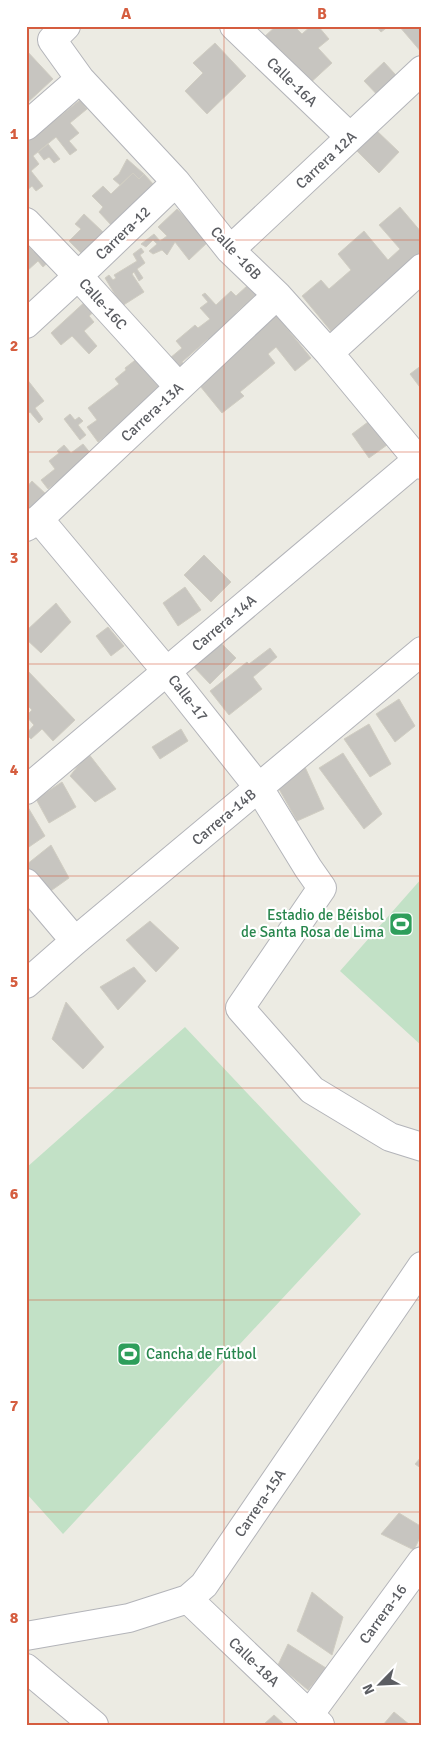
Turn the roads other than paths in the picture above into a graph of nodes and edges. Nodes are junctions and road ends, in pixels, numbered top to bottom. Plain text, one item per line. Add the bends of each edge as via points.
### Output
1 (234, 26) edge
2 (59, 33) edge
3 (422, 70) edge
4 (80, 79) junction
5 (26, 126) edge
6 (350, 137) junction
7 (176, 182) junction
8 (26, 222) edge
9 (230, 250) junction
10 (422, 268) edge
11 (78, 276) junction
12 (277, 296) junction
13 (26, 324) edge
14 (329, 353) junction
15 (179, 387) junction
16 (420, 460) edge
17 (32, 523) edge
18 (422, 651) edge
19 (167, 672) junction
20 (259, 788) junction
21 (26, 790) edge
22 (26, 883) edge
23 (74, 941) junction
24 (26, 984) edge
25 (422, 1147) edge
26 (422, 1266) edge
27 (422, 1561) edge
28 (188, 1599) junction
29 (26, 1636) edge
30 (26, 1668) edge
31 (314, 1720) edge
32 (94, 1725) edge

1 - 6 street, Calle-16A
2 - 4 street, Calle -16B
3 - 6 street, Carrera 12A
4 - 5 street
4 - 7 street, Calle -16B
6 - 9 street, Carrera 12A
7 - 9 street, Calle -16B
7 - 11 street, Carrera-12
8 - 11 street, Calle-16C
9 - 12 street, Calle -16B
10 - 14 street
11 - 13 street, Carrera-12
11 - 15 street, Calle-16C
12 - 14 street, Calle -16B
12 - 15 street, Carrera-13A
14 - 16 street, Calle -16B
15 - 17 street, Carrera-13A
16 - 19 street, Carrera-14A
17 - 19 street, Calle-17
18 - 20 street, Carrera-14B
19 - 20 street, Calle-17
19 - 21 street, Carrera-14A
20 - 23 street, Carrera-14B
20 - 25 street, Calle-17 via 322,888 240,1008 312,1090 390,1137
22 - 23 street
23 - 24 street, Carrera-14B
26 - 28 street, Carrera-15A via 204,1585
27 - 31 street, Carrera-16
28 - 29 street, Carrera-15A via 129,1618
28 - 31 street, Calle-18A
30 - 32 street

